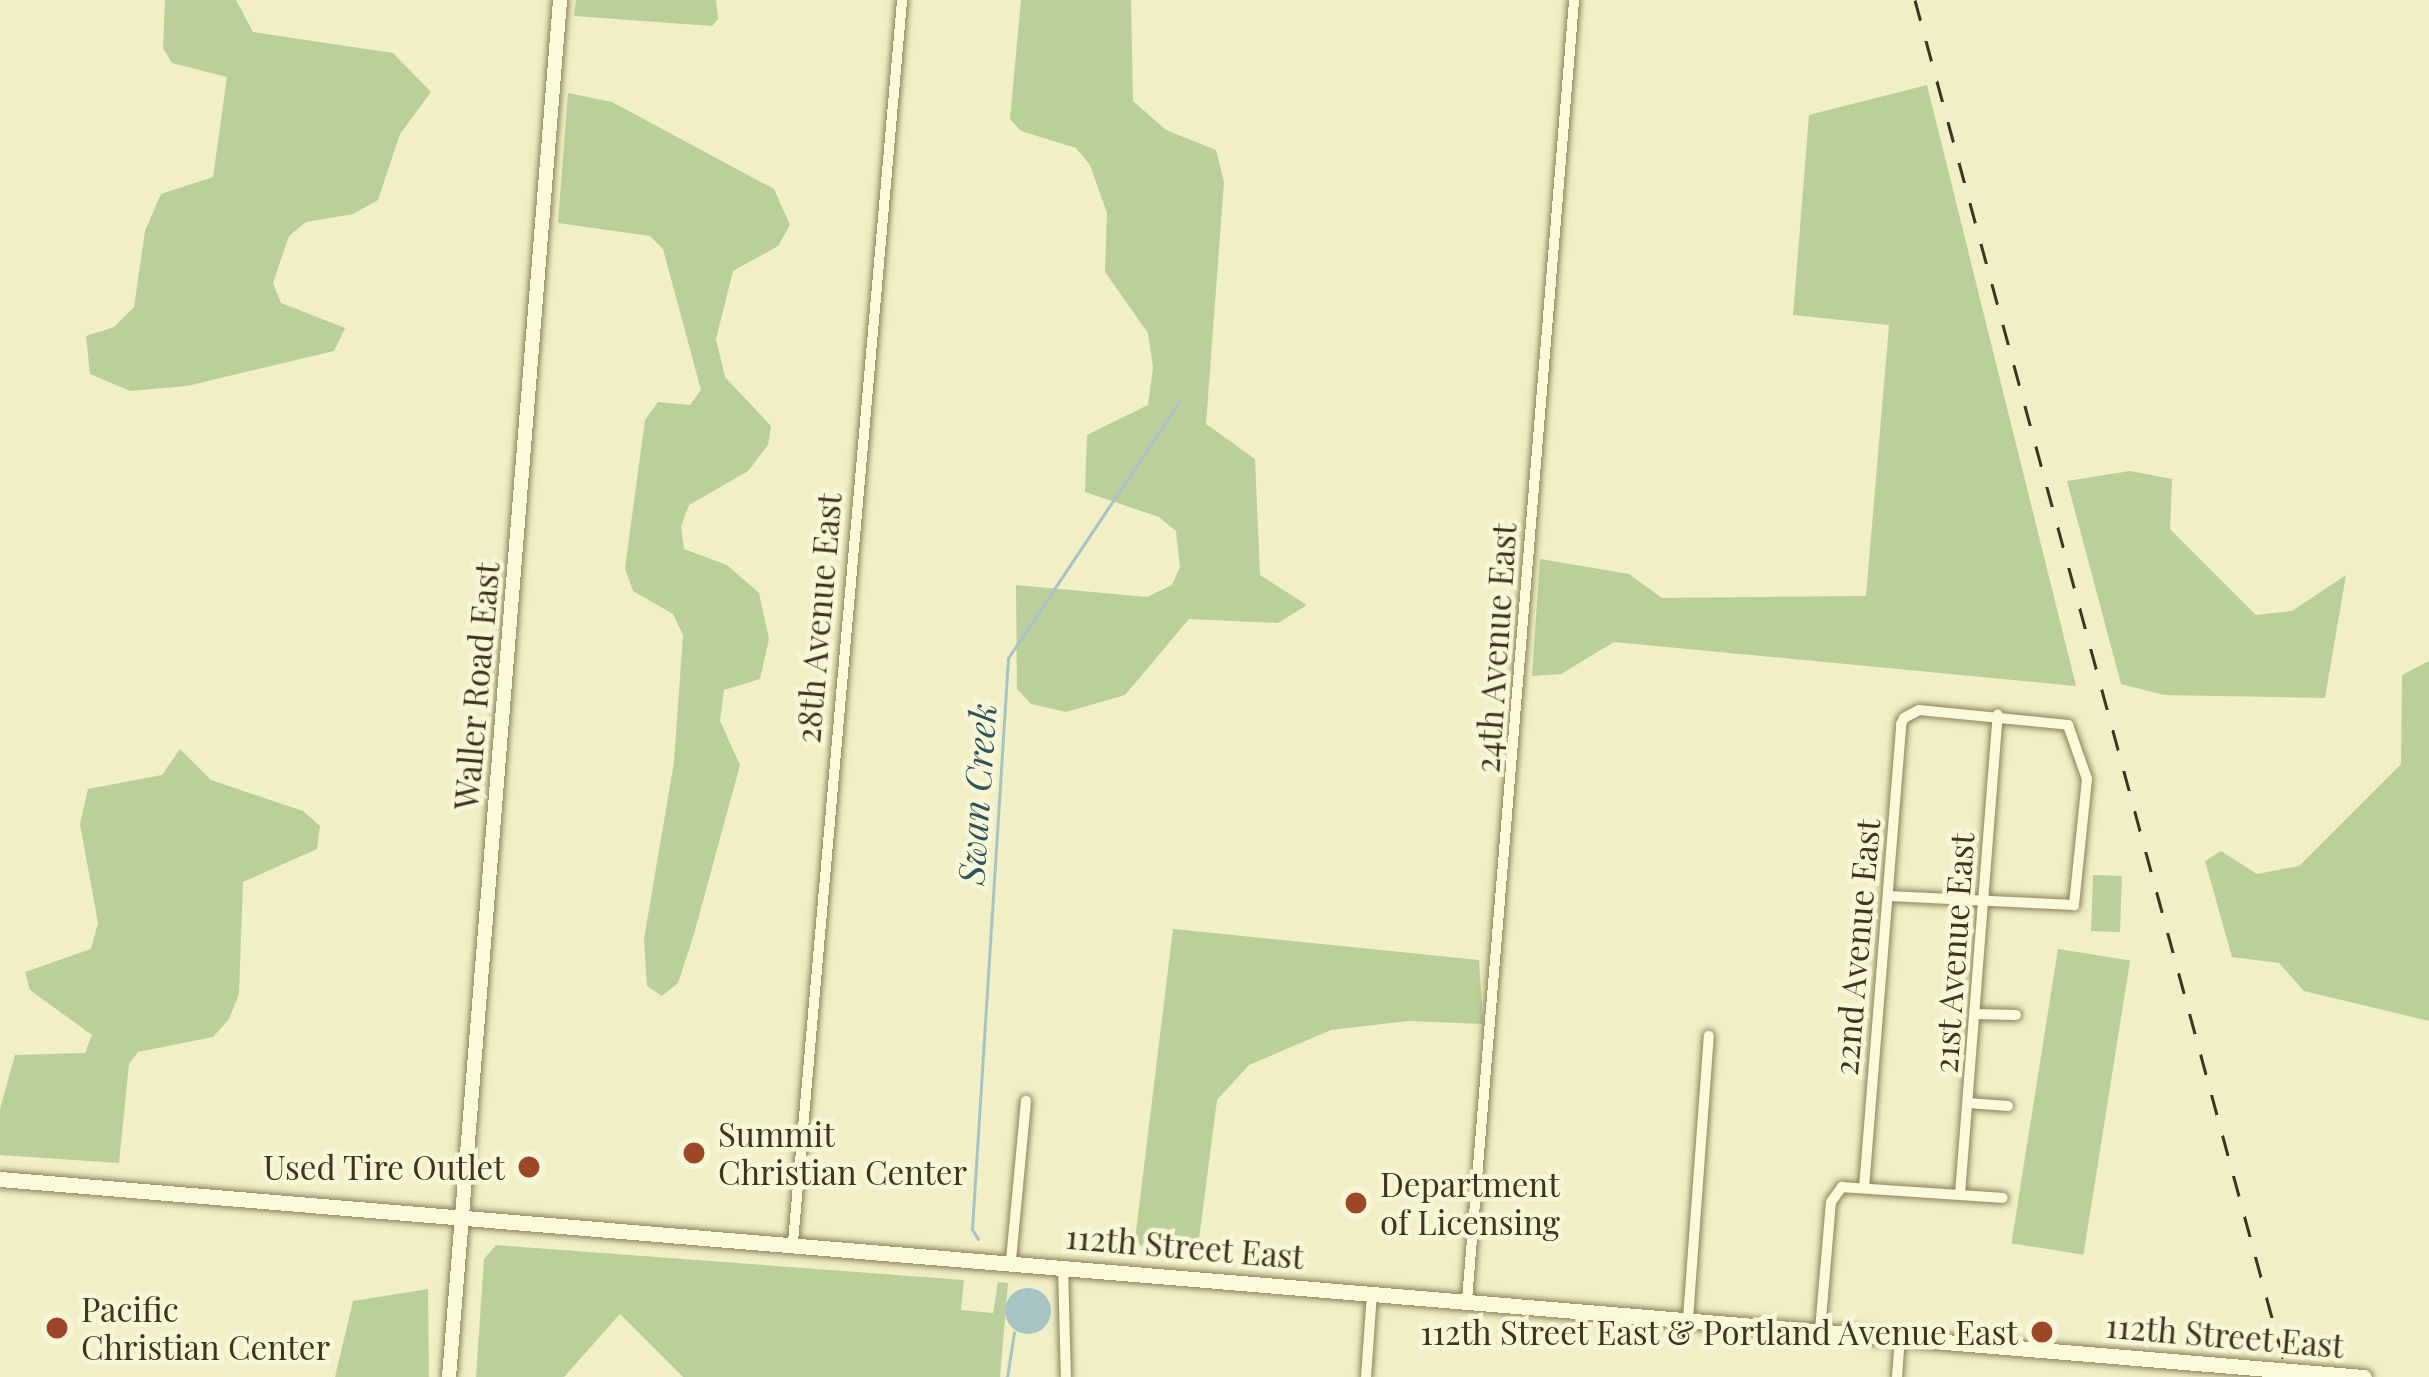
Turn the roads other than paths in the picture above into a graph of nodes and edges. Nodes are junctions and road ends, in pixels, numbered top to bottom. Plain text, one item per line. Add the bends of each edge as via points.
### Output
1 (560, 0) edge
2 (902, 0) edge
3 (1574, 0) edge
4 (1998, 716) junction
5 (1888, 896) junction
6 (1983, 906) junction
7 (1975, 1014) junction
8 (2016, 1015) dead end
9 (1709, 1036) dead end
10 (1026, 1100) dead end
11 (1968, 1103) junction
12 (2008, 1106) dead end
13 (0, 1179) edge
14 (1864, 1188) junction
15 (1960, 1194) junction
16 (2003, 1198) dead end
17 (460, 1216) junction
18 (793, 1242) junction
19 (1011, 1260) junction
20 (1064, 1264) junction
21 (1372, 1292) junction
22 (1466, 1300) junction
23 (1688, 1318) junction
24 (1820, 1330) junction
25 (1900, 1337) junction
26 (2106, 1355) junction
27 (449, 1377) edge
28 (1066, 1377) edge
29 (1366, 1377) edge
30 (1897, 1377) edge
31 (2104, 1377) edge
32 (2364, 1377) edge

1 - 17 street, Waller Road East
2 - 18 street, 28th Avenue East
3 - 22 street, 24th Avenue East
4 - 5 street, 22nd Avenue East via 1909,714 1901,724
4 - 6 street, 21st Avenue East
4 - 6 street via 2064,722 2087,778 2074,905
5 - 6 street
5 - 14 street, 22nd Avenue East
6 - 7 street, 21st Avenue East
7 - 8 street
7 - 11 street, 21st Avenue East
9 - 23 street
10 - 19 street
11 - 12 street
11 - 15 street, 21st Avenue East
13 - 17 main road, 112th Street East
14 - 15 street
14 - 24 street via 1838,1189
15 - 16 street
17 - 18 main road, 112th Street East
17 - 27 street, Waller Road East
18 - 19 main road, 112th Street East
19 - 20 main road, 112th Street East
20 - 21 main road, 112th Street East
20 - 28 street
21 - 22 main road, 112th Street East
21 - 29 street
22 - 23 main road, 112th Street East
23 - 24 main road, 112th Street East
24 - 25 main road, 112th Street East
25 - 26 main road, 112th Street East
25 - 30 street
26 - 31 main road
26 - 32 main road, 112th Street East

